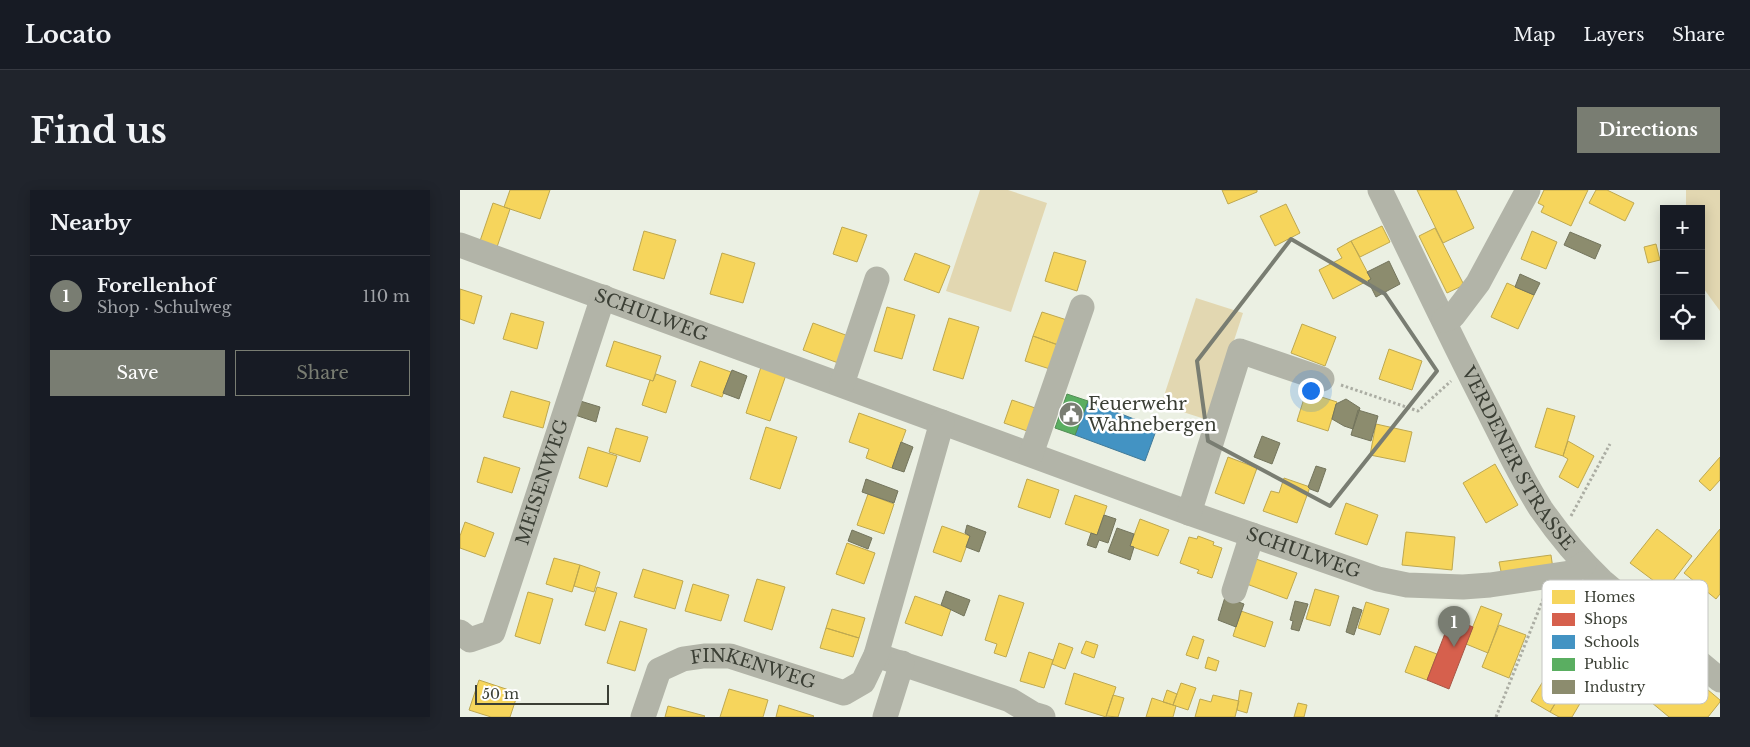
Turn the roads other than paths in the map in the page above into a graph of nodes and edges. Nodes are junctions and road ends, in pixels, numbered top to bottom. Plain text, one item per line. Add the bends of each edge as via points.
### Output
1 (1380, 190) edge
2 (1528, 190) edge
3 (460, 245) edge
4 (877, 279) dead end
5 (603, 297) junction
6 (1082, 307) dead end
7 (1444, 320) junction
8 (1322, 379) road end
9 (842, 384) junction
10 (942, 422) junction
11 (1031, 454) junction
12 (1189, 513) junction
13 (1252, 535) junction
14 (1584, 564) junction
15 (1600, 580) edge
16 (1234, 591) dead end
17 (460, 632) edge
18 (876, 655) junction
19 (902, 663) junction
20 (1708, 670) edge
21 (1720, 680) edge
22 (1028, 714) edge
23 (643, 717) edge
24 (885, 717) edge

1 - 7 street, VERDENER STRASSE
2 - 7 street via 1478,283 1453,316
3 - 5 street, SCHULWEG
4 - 9 street
5 - 9 street, SCHULWEG
5 - 17 street, MEISENWEG via 493,632 470,640
6 - 11 street
7 - 14 street, VERDENER STRASSE via 1522,477 1561,537
8 - 12 street via 1240,351
9 - 10 street, SCHULWEG
10 - 11 street, SCHULWEG
10 - 18 street, FINKENWEG
11 - 12 street, SCHULWEG
12 - 13 street, SCHULWEG
13 - 14 street, SCHULWEG via 1378,579 1407,585 1490,585 1570,573
13 - 16 street
14 - 15 street, VERDENER STRASSE
18 - 19 street
18 - 23 street, FINKENWEG via 863,682 844,692 730,656 683,659 659,670
19 - 22 street via 1010,700
19 - 24 street
20 - 21 street, VERDENER STRASSE

